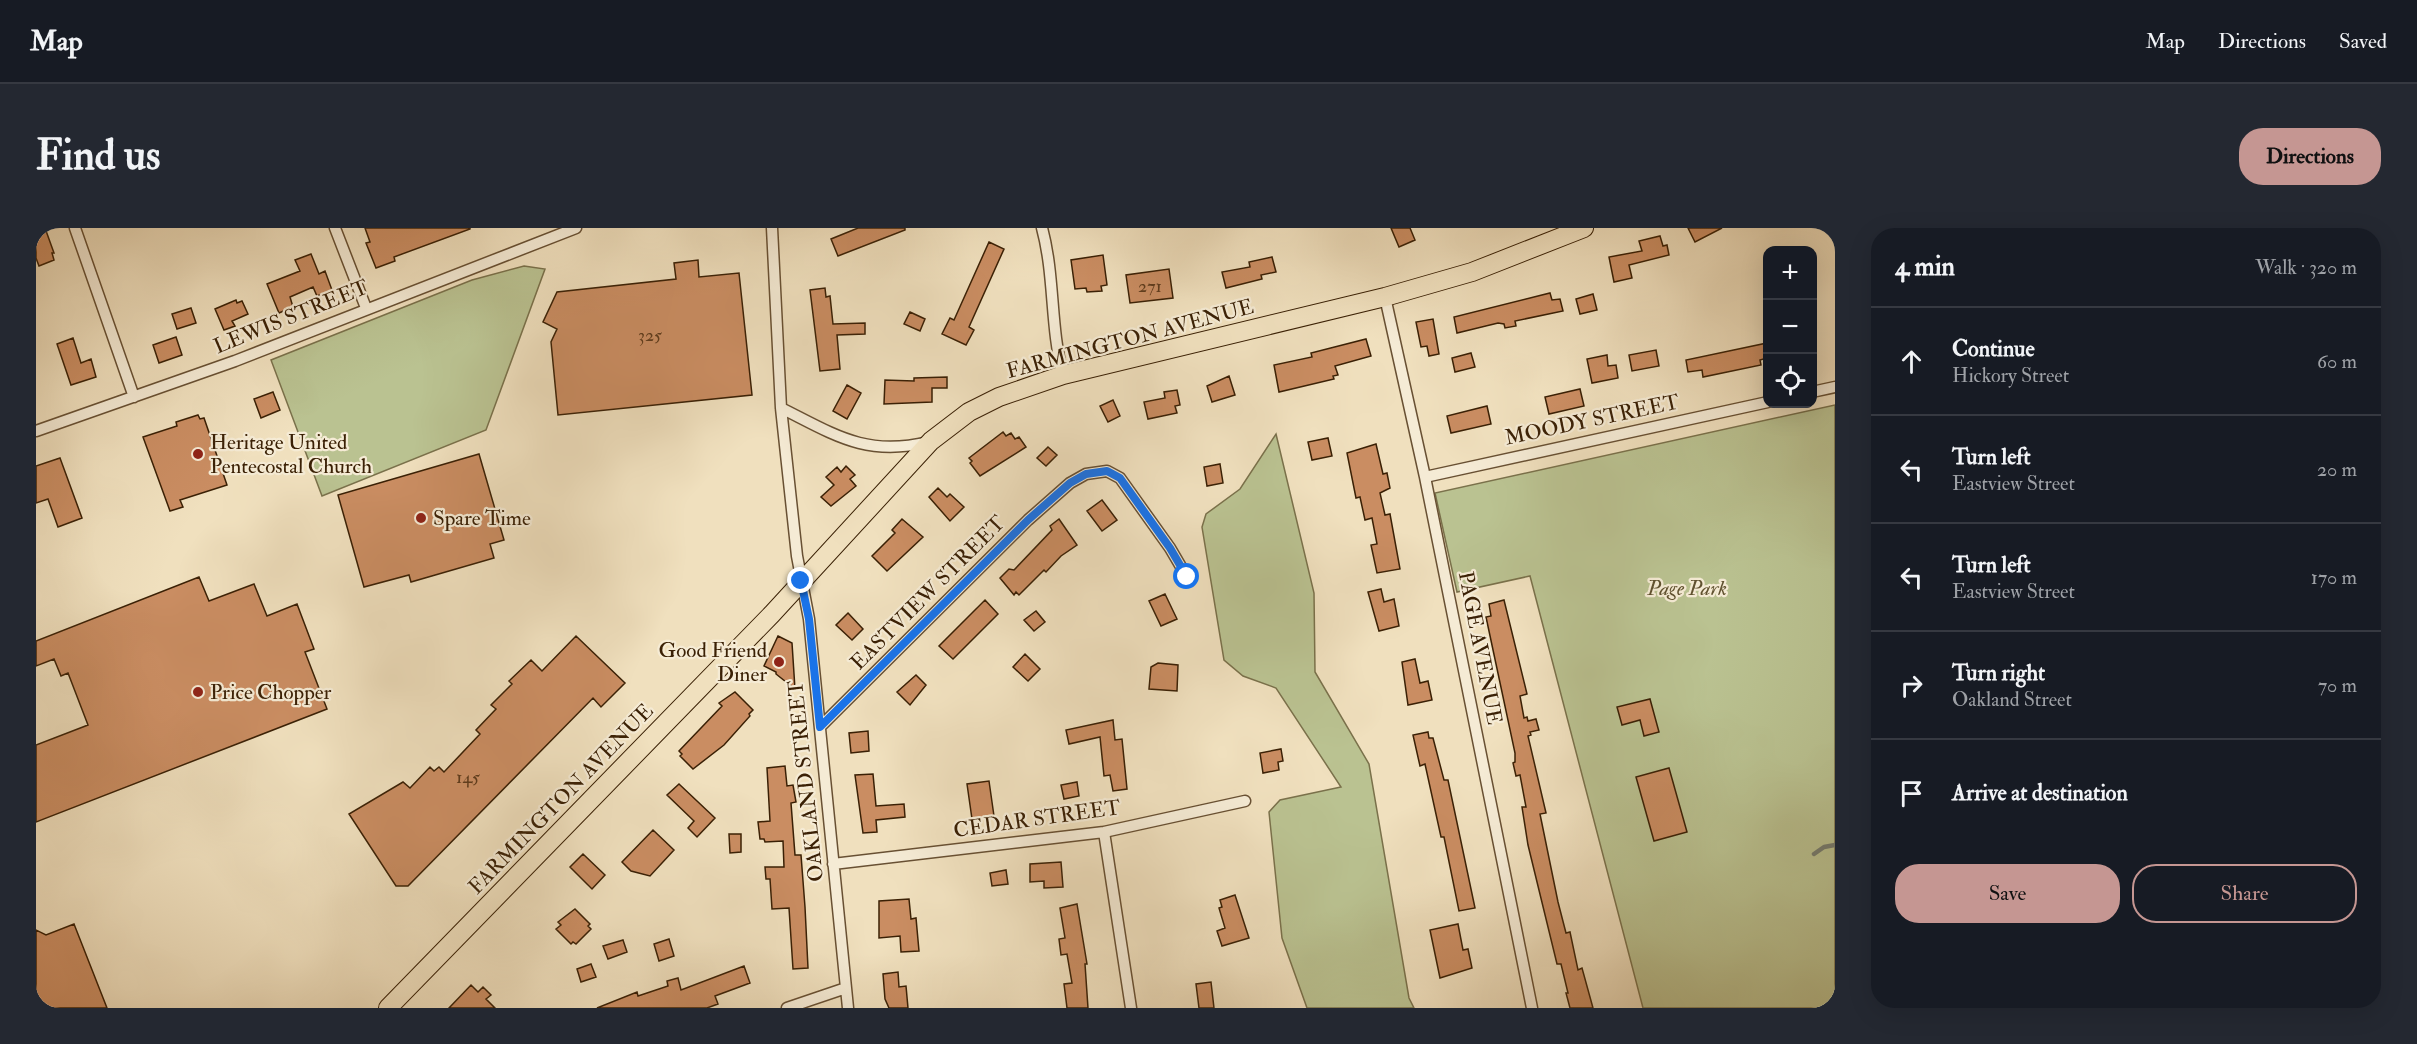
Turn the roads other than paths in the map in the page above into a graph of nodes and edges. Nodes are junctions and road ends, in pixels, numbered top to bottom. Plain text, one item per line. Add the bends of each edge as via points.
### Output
1 (75, 228) edge
2 (335, 228) edge
3 (576, 228) edge
4 (772, 228) edge
5 (1042, 228) edge
6 (1584, 228) edge
7 (558, 231) edge
8 (1385, 297) junction
9 (366, 308) junction
10 (1063, 375) junction
11 (1835, 387) edge
12 (1817, 391) edge
13 (134, 397) junction
14 (1763, 403) edge
15 (781, 408) junction
16 (36, 431) edge
17 (931, 441) junction
18 (1425, 477) junction
19 (1187, 577) dead end
20 (801, 581) junction
21 (820, 727) junction
22 (1245, 801) dead end
23 (1104, 832) junction
24 (833, 864) junction
25 (846, 988) junction
26 (388, 1008) edge
27 (787, 1008) edge
28 (848, 1008) edge
29 (1131, 1008) edge
30 (1532, 1008) edge

1 - 13 street
2 - 9 street
3 - 7 street, LEWIS STREET
4 - 15 street, OAKLAND STREET
5 - 10 street via 1054,334
6 - 8 highway, FARMINGTON AVENUE via 1472,272
7 - 9 street, LEWIS STREET
8 - 10 highway, FARMINGTON AVENUE
8 - 18 street, PAGE AVENUE
9 - 13 street, LEWIS STREET
10 - 17 highway, FARMINGTON AVENUE via 969,412
11 - 12 street
13 - 16 street, LEWIS STREET
14 - 18 street, MOODY STREET
15 - 17 street via 838,437 868,447 906,447
15 - 20 street, OAKLAND STREET
17 - 20 highway, FARMINGTON AVENUE
18 - 30 street, PAGE AVENUE
19 - 21 street, EASTVIEW STREET via 1126,485 1114,474 1099,471 1081,476 1028,520
20 - 21 street, OAKLAND STREET via 809,619
20 - 26 highway, FARMINGTON AVENUE
21 - 24 street, OAKLAND STREET
22 - 23 street, CEDAR STREET
23 - 24 street, CEDAR STREET
23 - 29 street
24 - 25 street, OAKLAND STREET
25 - 27 street
25 - 28 street, OAKLAND STREET

